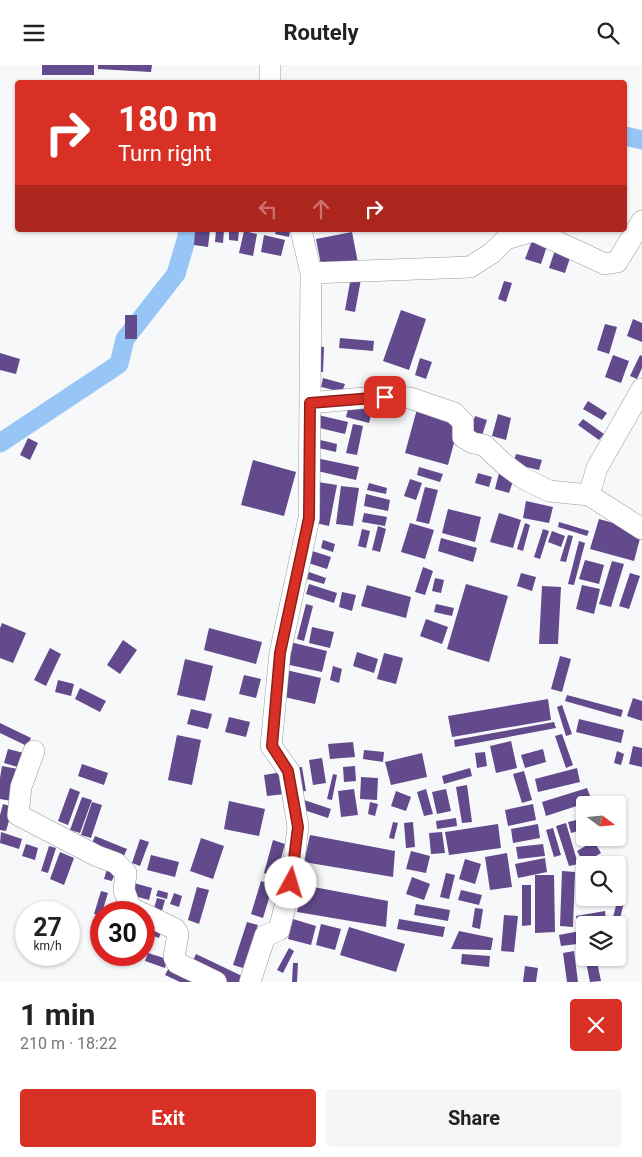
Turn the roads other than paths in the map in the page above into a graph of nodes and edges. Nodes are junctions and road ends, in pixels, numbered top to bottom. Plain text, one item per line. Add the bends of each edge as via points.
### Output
1 (270, 65) edge
2 (270, 80) edge
3 (642, 221) edge
4 (302, 232) edge
5 (530, 232) edge
6 (536, 232) edge
7 (312, 273) junction
8 (642, 389) edge
9 (310, 403) junction
10 (589, 495) junction
11 (642, 529) edge
12 (34, 751) dead end
13 (128, 901) edge
14 (155, 919) edge
15 (216, 982) edge
16 (250, 982) edge

1 - 2 street
3 - 6 street via 617,263 605,264
4 - 7 street
5 - 7 street via 506,239 470,267
7 - 9 street
8 - 10 street via 597,468
9 - 10 street via 410,398 454,413 464,422 464,437 472,443 484,445 523,478 549,491
9 - 16 street via 309,518 280,653 272,746 288,771 298,827 291,883 280,930 265,936
10 - 11 street
12 - 13 street via 21,787 18,815 116,863 126,873 124,890
14 - 15 street via 175,929 178,935 174,957 177,963

